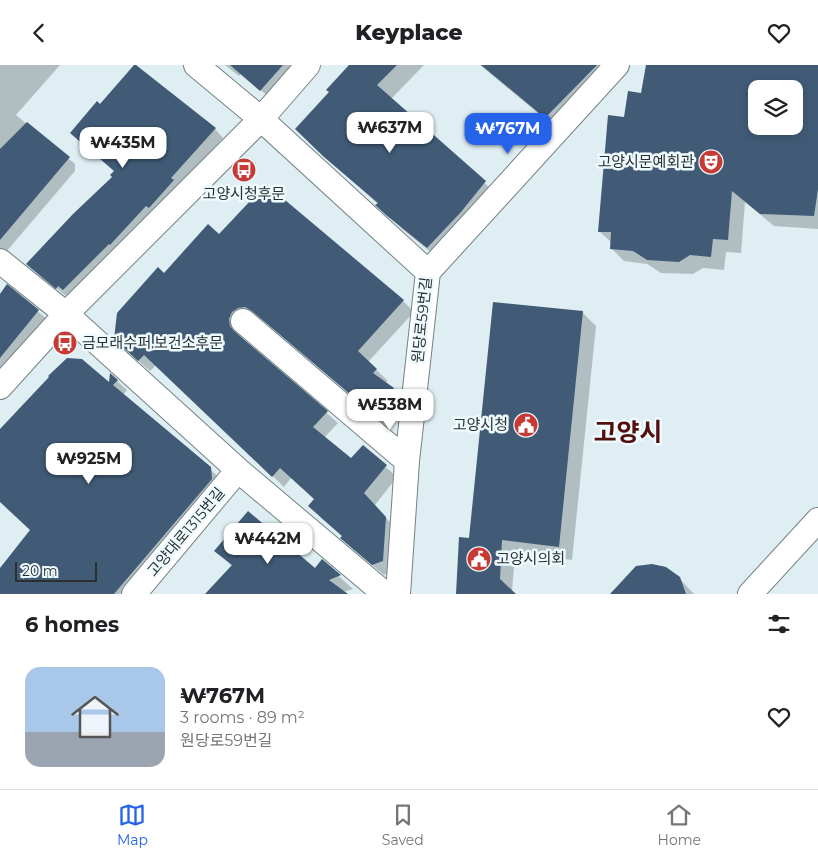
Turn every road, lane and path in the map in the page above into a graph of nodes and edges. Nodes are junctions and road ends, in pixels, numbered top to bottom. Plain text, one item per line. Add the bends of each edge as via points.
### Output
1 (196, 65) edge
2 (308, 65) edge
3 (617, 65) edge
4 (261, 119) junction
5 (0, 261) edge
6 (428, 272) junction
7 (66, 314) junction
8 (243, 321) dead end
9 (0, 387) edge
10 (406, 461) junction
11 (238, 470) junction
12 (818, 520) edge
13 (134, 594) edge
14 (385, 594) edge
15 (398, 594) edge
16 (750, 594) edge

1 - 4 street, 원당로59번길
2 - 4 street
3 - 6 street
4 - 6 street, 원당로59번길
4 - 7 street
5 - 7 street
6 - 10 street, 원당로59번길
7 - 9 street
7 - 11 street
8 - 10 street
10 - 15 street, 원당로59번길
11 - 13 street, 고양대로1315번길
11 - 14 street
12 - 16 street

